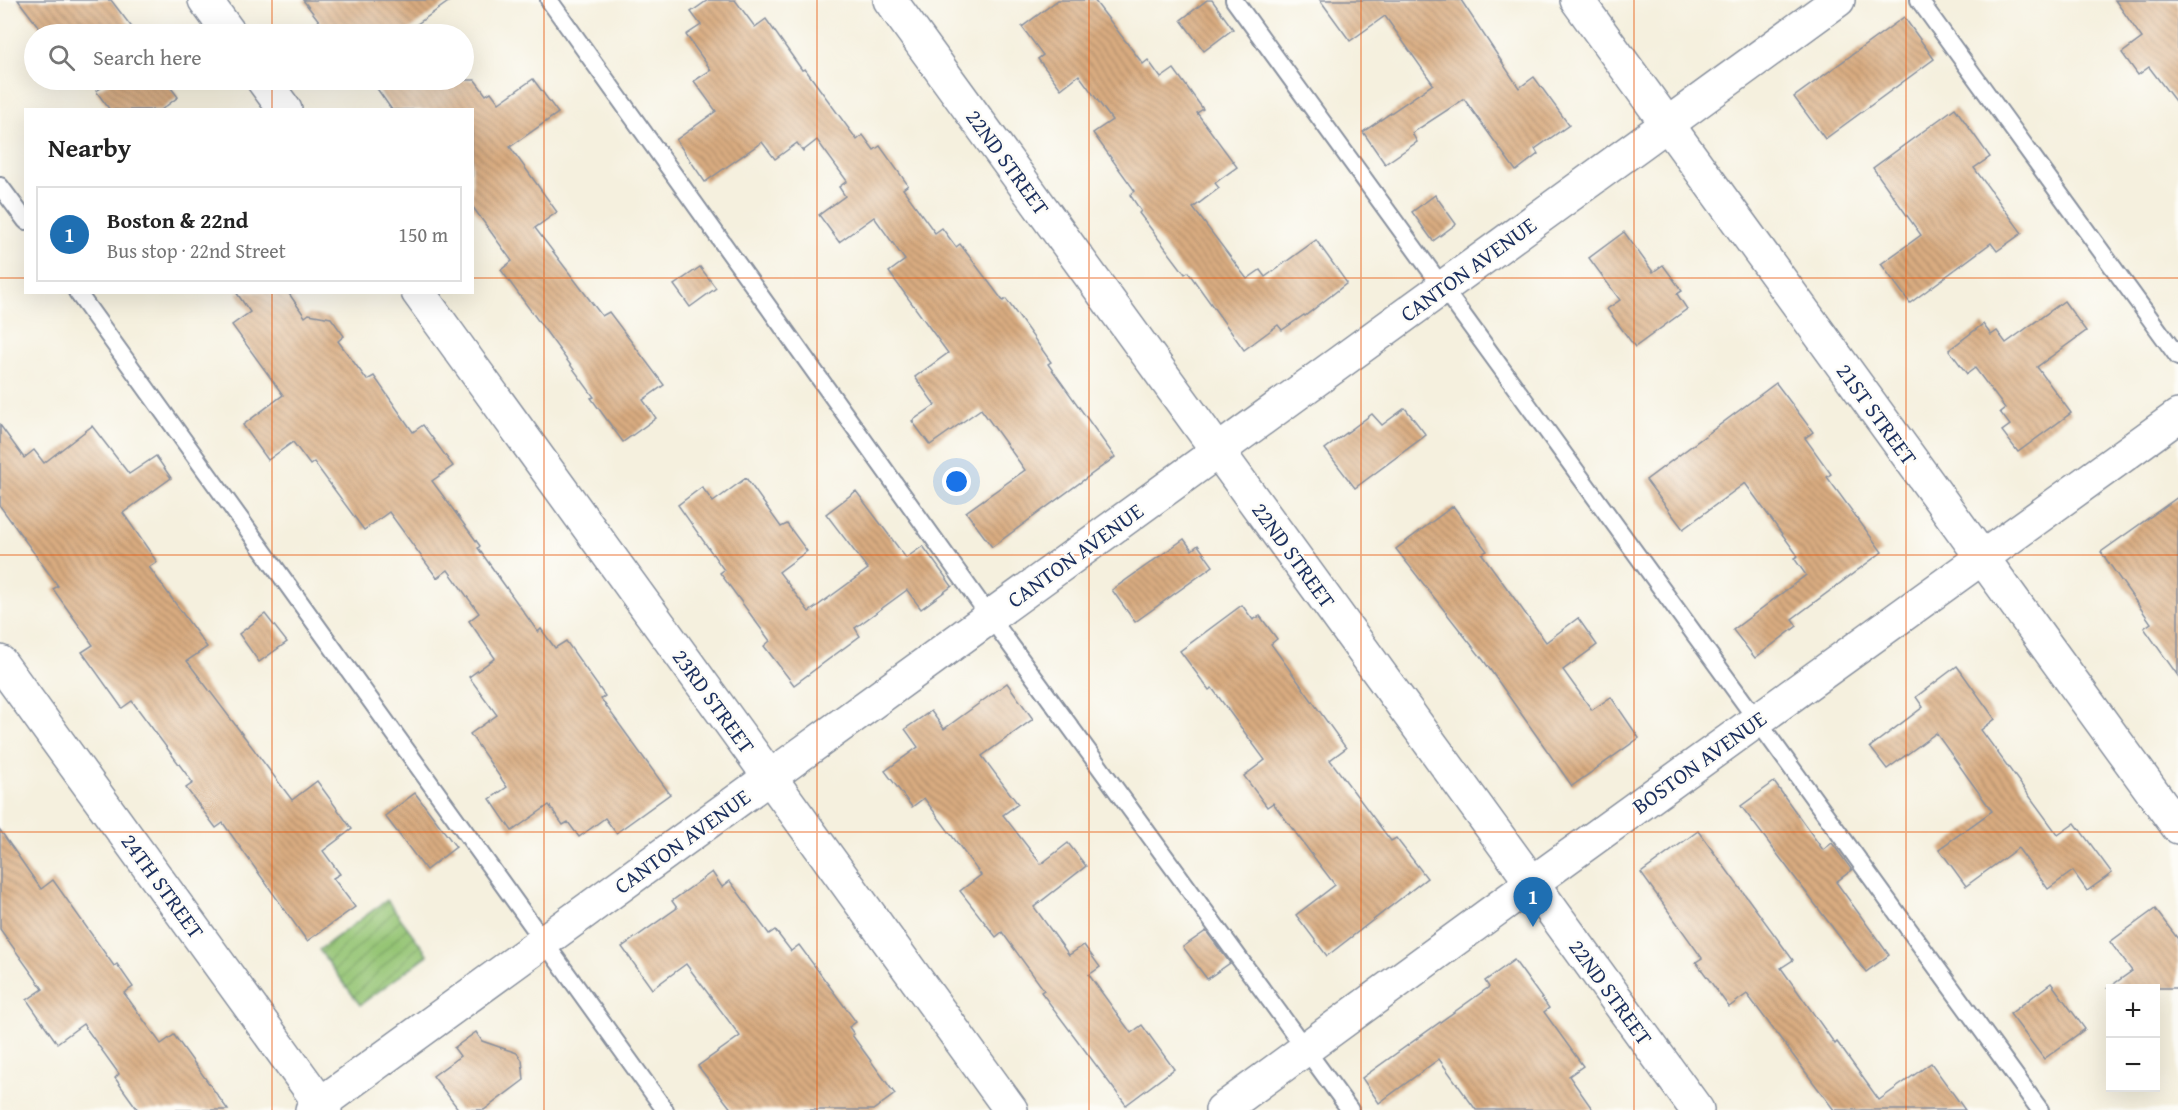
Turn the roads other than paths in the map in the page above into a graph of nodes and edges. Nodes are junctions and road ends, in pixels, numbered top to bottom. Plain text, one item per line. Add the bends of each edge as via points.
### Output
1 (205, 0) edge
2 (549, 0) edge
3 (890, 0) edge
4 (1234, 0) edge
5 (1577, 0) edge
6 (1838, 0) edge
7 (1919, 0) edge
8 (223, 24) edge
9 (270, 90) edge
10 (284, 108) edge
11 (1668, 124) junction
12 (0, 186) edge
13 (24, 218) edge
14 (1443, 288) junction
15 (78, 294) edge
16 (419, 294) edge
17 (2178, 357) edge
18 (2178, 416) edge
19 (1218, 451) junction
20 (1982, 558) junction
21 (990, 617) junction
22 (0, 662) edge
23 (1757, 720) junction
24 (770, 777) junction
25 (2178, 827) edge
26 (1532, 883) junction
27 (544, 941) junction
28 (1306, 1049) junction
29 (319, 1108) edge
30 (665, 1110) edge
31 (1011, 1110) edge
32 (1222, 1110) edge
33 (1350, 1110) edge
34 (1697, 1110) edge
35 (2040, 1110) edge

1 - 8 street
2 - 21 lane
3 - 19 street, 22ND STREET
4 - 14 lane
5 - 11 street, 21ST STREET
6 - 11 street, CANTON AVENUE
7 - 17 lane
9 - 10 street
11 - 14 street, CANTON AVENUE
11 - 20 street, 21ST STREET
12 - 13 lane
14 - 19 street, CANTON AVENUE
14 - 23 lane
15 - 27 lane
16 - 24 street, 23RD STREET
18 - 20 street, BOSTON AVENUE
19 - 21 street, CANTON AVENUE
19 - 26 street, 22ND STREET
20 - 23 street, BOSTON AVENUE
20 - 25 street, 21ST STREET
21 - 24 street, CANTON AVENUE
21 - 28 lane
22 - 29 street, 24TH STREET
23 - 26 street, BOSTON AVENUE
23 - 35 lane
24 - 27 street, CANTON AVENUE
24 - 31 street, 23RD STREET
26 - 28 street, BOSTON AVENUE
26 - 34 street, 22ND STREET
27 - 29 street, CANTON AVENUE
27 - 30 lane
28 - 32 street, BOSTON AVENUE
28 - 33 lane

